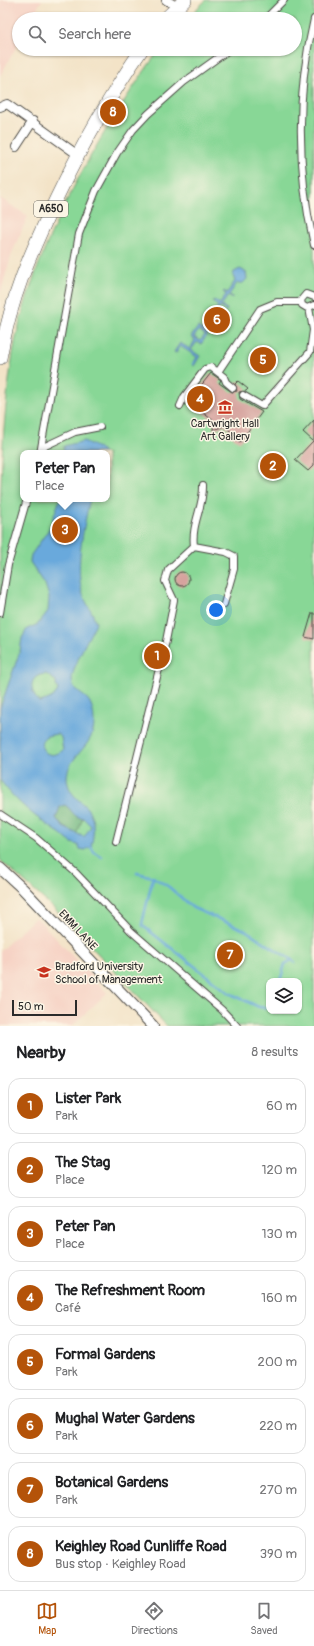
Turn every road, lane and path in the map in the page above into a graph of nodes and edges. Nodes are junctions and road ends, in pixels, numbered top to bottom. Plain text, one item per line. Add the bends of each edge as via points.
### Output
1 (284, 0) edge
2 (176, 2) edge
3 (170, 12) edge
4 (272, 12) edge
5 (314, 19) edge
6 (138, 56) edge
7 (220, 56) edge
8 (0, 106) edge
9 (33, 122) junction
10 (16, 147) dead end
11 (78, 155) junction
12 (314, 245) edge
13 (313, 295) edge
14 (301, 302) junction
15 (312, 306) edge
16 (0, 358) edge
17 (218, 372) junction
18 (233, 388) dead end
19 (243, 395) dead end
20 (180, 406) dead end
21 (100, 427) dead end
22 (40, 450) edge
23 (42, 450) edge
24 (203, 485) dead end
25 (26, 502) edge
26 (194, 546) junction
27 (224, 604) dead end
28 (0, 612) edge
29 (0, 814) edge
30 (116, 842) dead end
31 (0, 868) edge
32 (154, 1026) edge
33 (237, 1026) edge

1 - 4 street
2 - 3 highway
5 - 12 street via 306,60 300,129 307,206
6 - 11 highway, A650
7 - 22 street via 184,82 133,130 116,153 96,191 79,234
8 - 9 street via 7,104
9 - 10 street
9 - 11 street
11 - 16 highway, A650 via 25,267 8,319
13 - 14 street via 304,295
14 - 15 street via 304,307
14 - 17 street via 277,302 260,309
15 - 19 street via 313,330 308,355 262,406
17 - 18 street
17 - 20 street via 211,367 205,369
21 - 23 street via 75,432
24 - 26 street via 193,530
25 - 28 street via 8,565
26 - 27 street via 234,556 234,569
26 - 30 street via 168,570 165,581 174,600
29 - 33 street via 36,838 131,930
31 - 32 street, EMM LANE via 23,888

